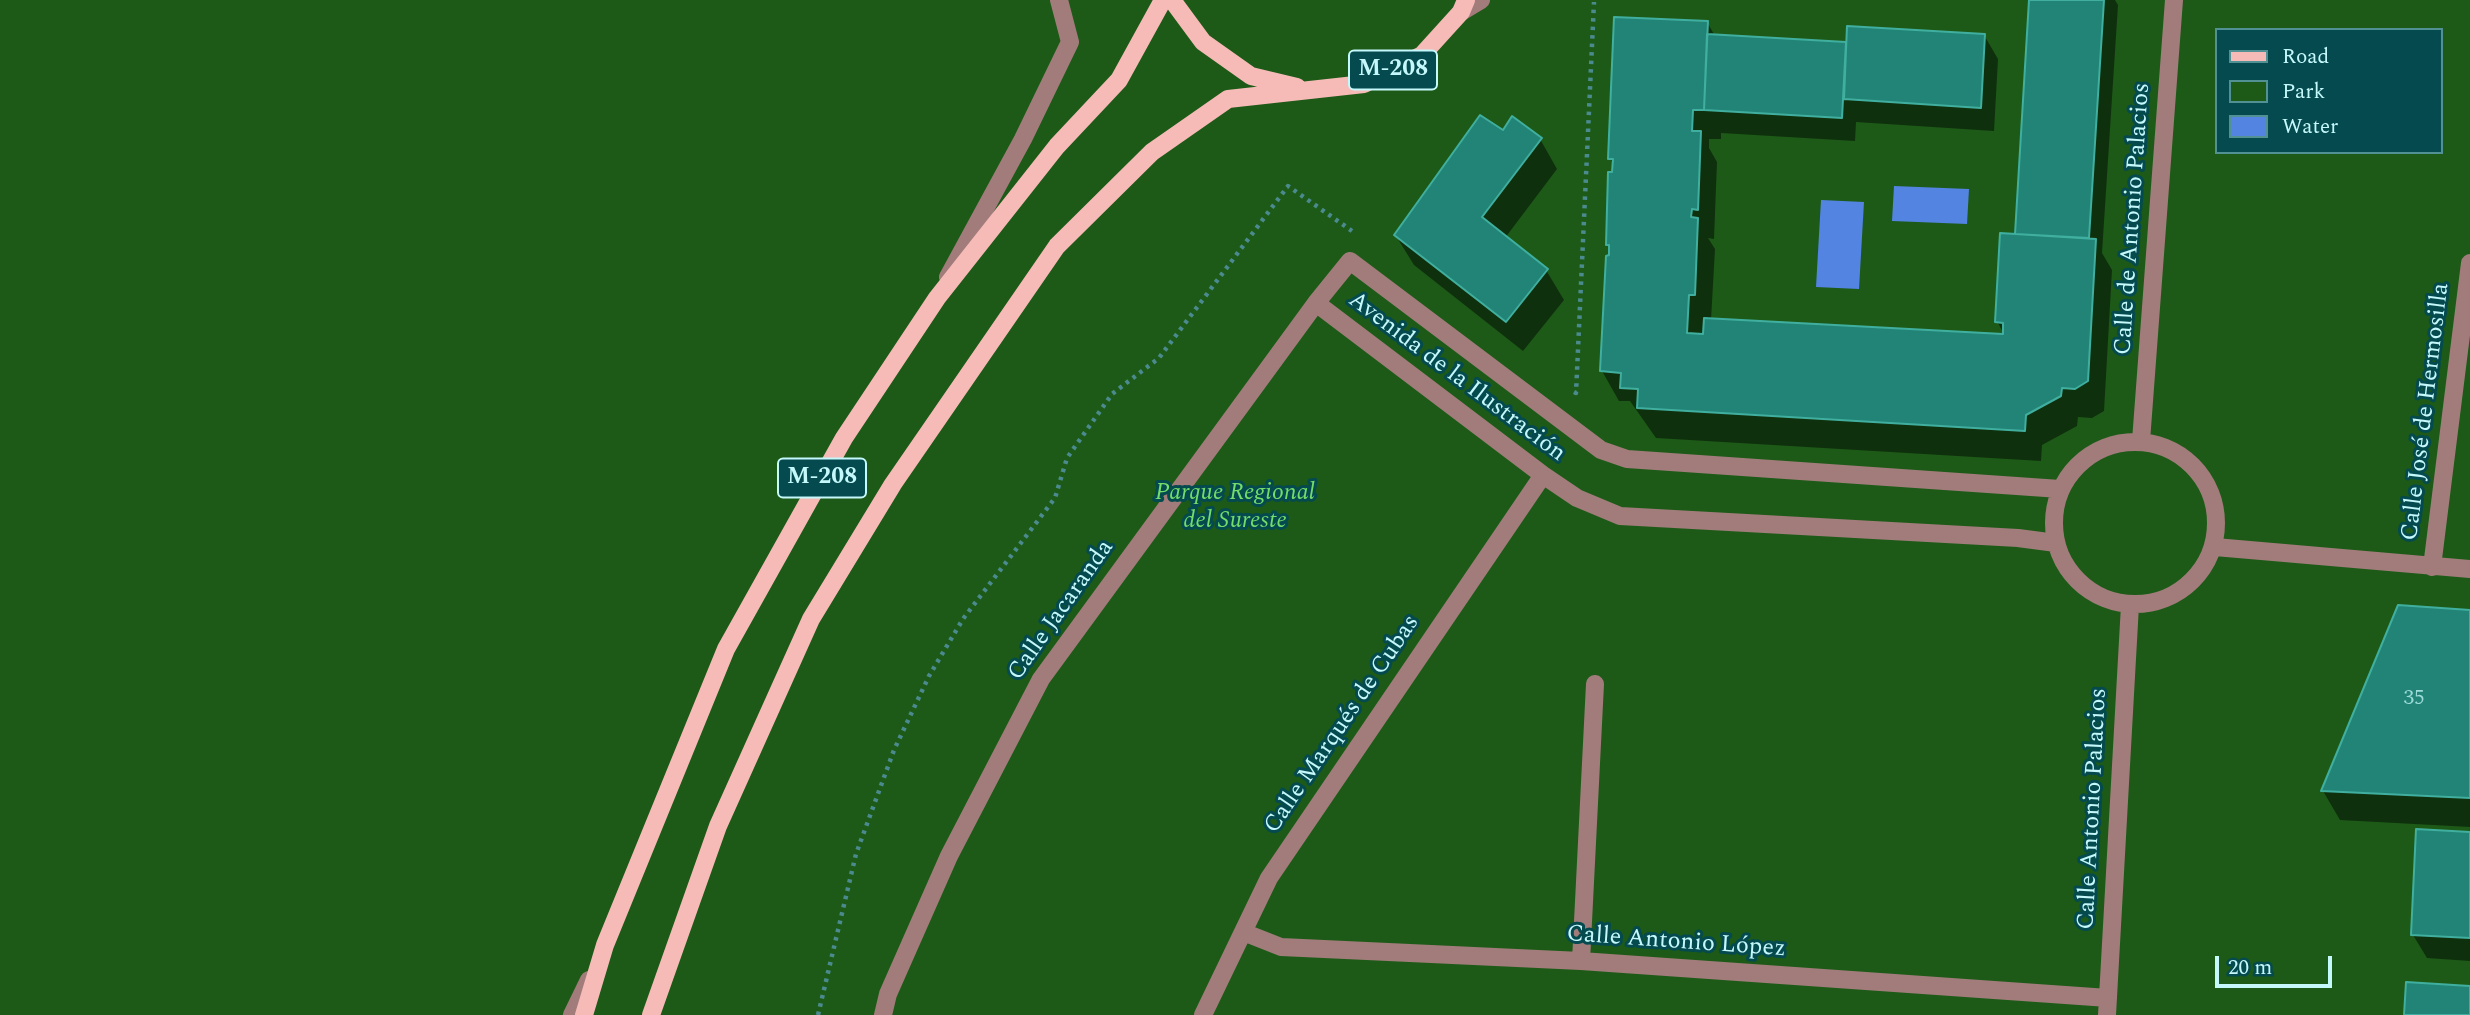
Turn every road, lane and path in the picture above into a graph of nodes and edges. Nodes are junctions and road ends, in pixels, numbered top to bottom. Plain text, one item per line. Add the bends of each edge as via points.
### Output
1 (1059, 0) edge
2 (1163, 0) edge
3 (1172, 0) edge
4 (1481, 0) edge
5 (2174, 0) edge
6 (1463, 6) edge
7 (1307, 90) junction
8 (2470, 263) edge
9 (937, 298) junction
10 (1316, 303) junction
11 (2141, 441) junction
12 (1543, 475) junction
13 (2060, 489) junction
14 (2056, 543) junction
15 (2215, 547) junction
16 (2432, 567) junction
17 (2470, 569) edge
18 (2130, 605) junction
19 (1595, 684) dead end
20 (1243, 932) junction
21 (605, 945) junction
22 (1581, 961) junction
23 (2107, 1006) edge
24 (572, 1015) edge
25 (584, 1015) edge
26 (652, 1015) edge
27 (883, 1015) edge
28 (1203, 1015) edge

1 - 9 street via 1070,42
2 - 9 main road, M-208 via 1119,80 1057,146
3 - 7 main road, M-208 via 1203,42 1251,76
4 - 6 street
5 - 11 street, Calle de Antonio Palacios
6 - 7 main road, M-208 via 1422,55 1364,84
7 - 26 main road, M-208 via 1228,99 1152,152 1057,246 893,484 811,619 718,826
8 - 16 street, Calle José de Hermosilla
9 - 21 main road, M-208 via 844,438 726,649
10 - 12 street, Avenida de la Ilustración
10 - 13 street, Avenida de la Ilustración via 1350,261 1601,450 1628,459
10 - 27 street, Calle Jacaranda via 1041,679 949,856
11 - 13 street via 2107,446 2078,464
11 - 15 street via 2176,452 2203,477 2217,510
12 - 14 street, Avenida de la Ilustración via 1577,498 1620,516
12 - 20 street, Calle Marqués de Cubas via 1269,878
13 - 14 street via 2053,516
14 - 18 street via 2071,574 2097,596
15 - 16 street
15 - 18 street via 2202,572 2183,591 2157,603
16 - 17 street
18 - 23 street, Calle Antonio Palacios
19 - 22 street
20 - 22 street, Calle Antonio López via 1282,947
20 - 28 street, Calle Marqués de Cubas
21 - 24 street
21 - 25 main road, M-208
22 - 23 street, Calle Antonio López

